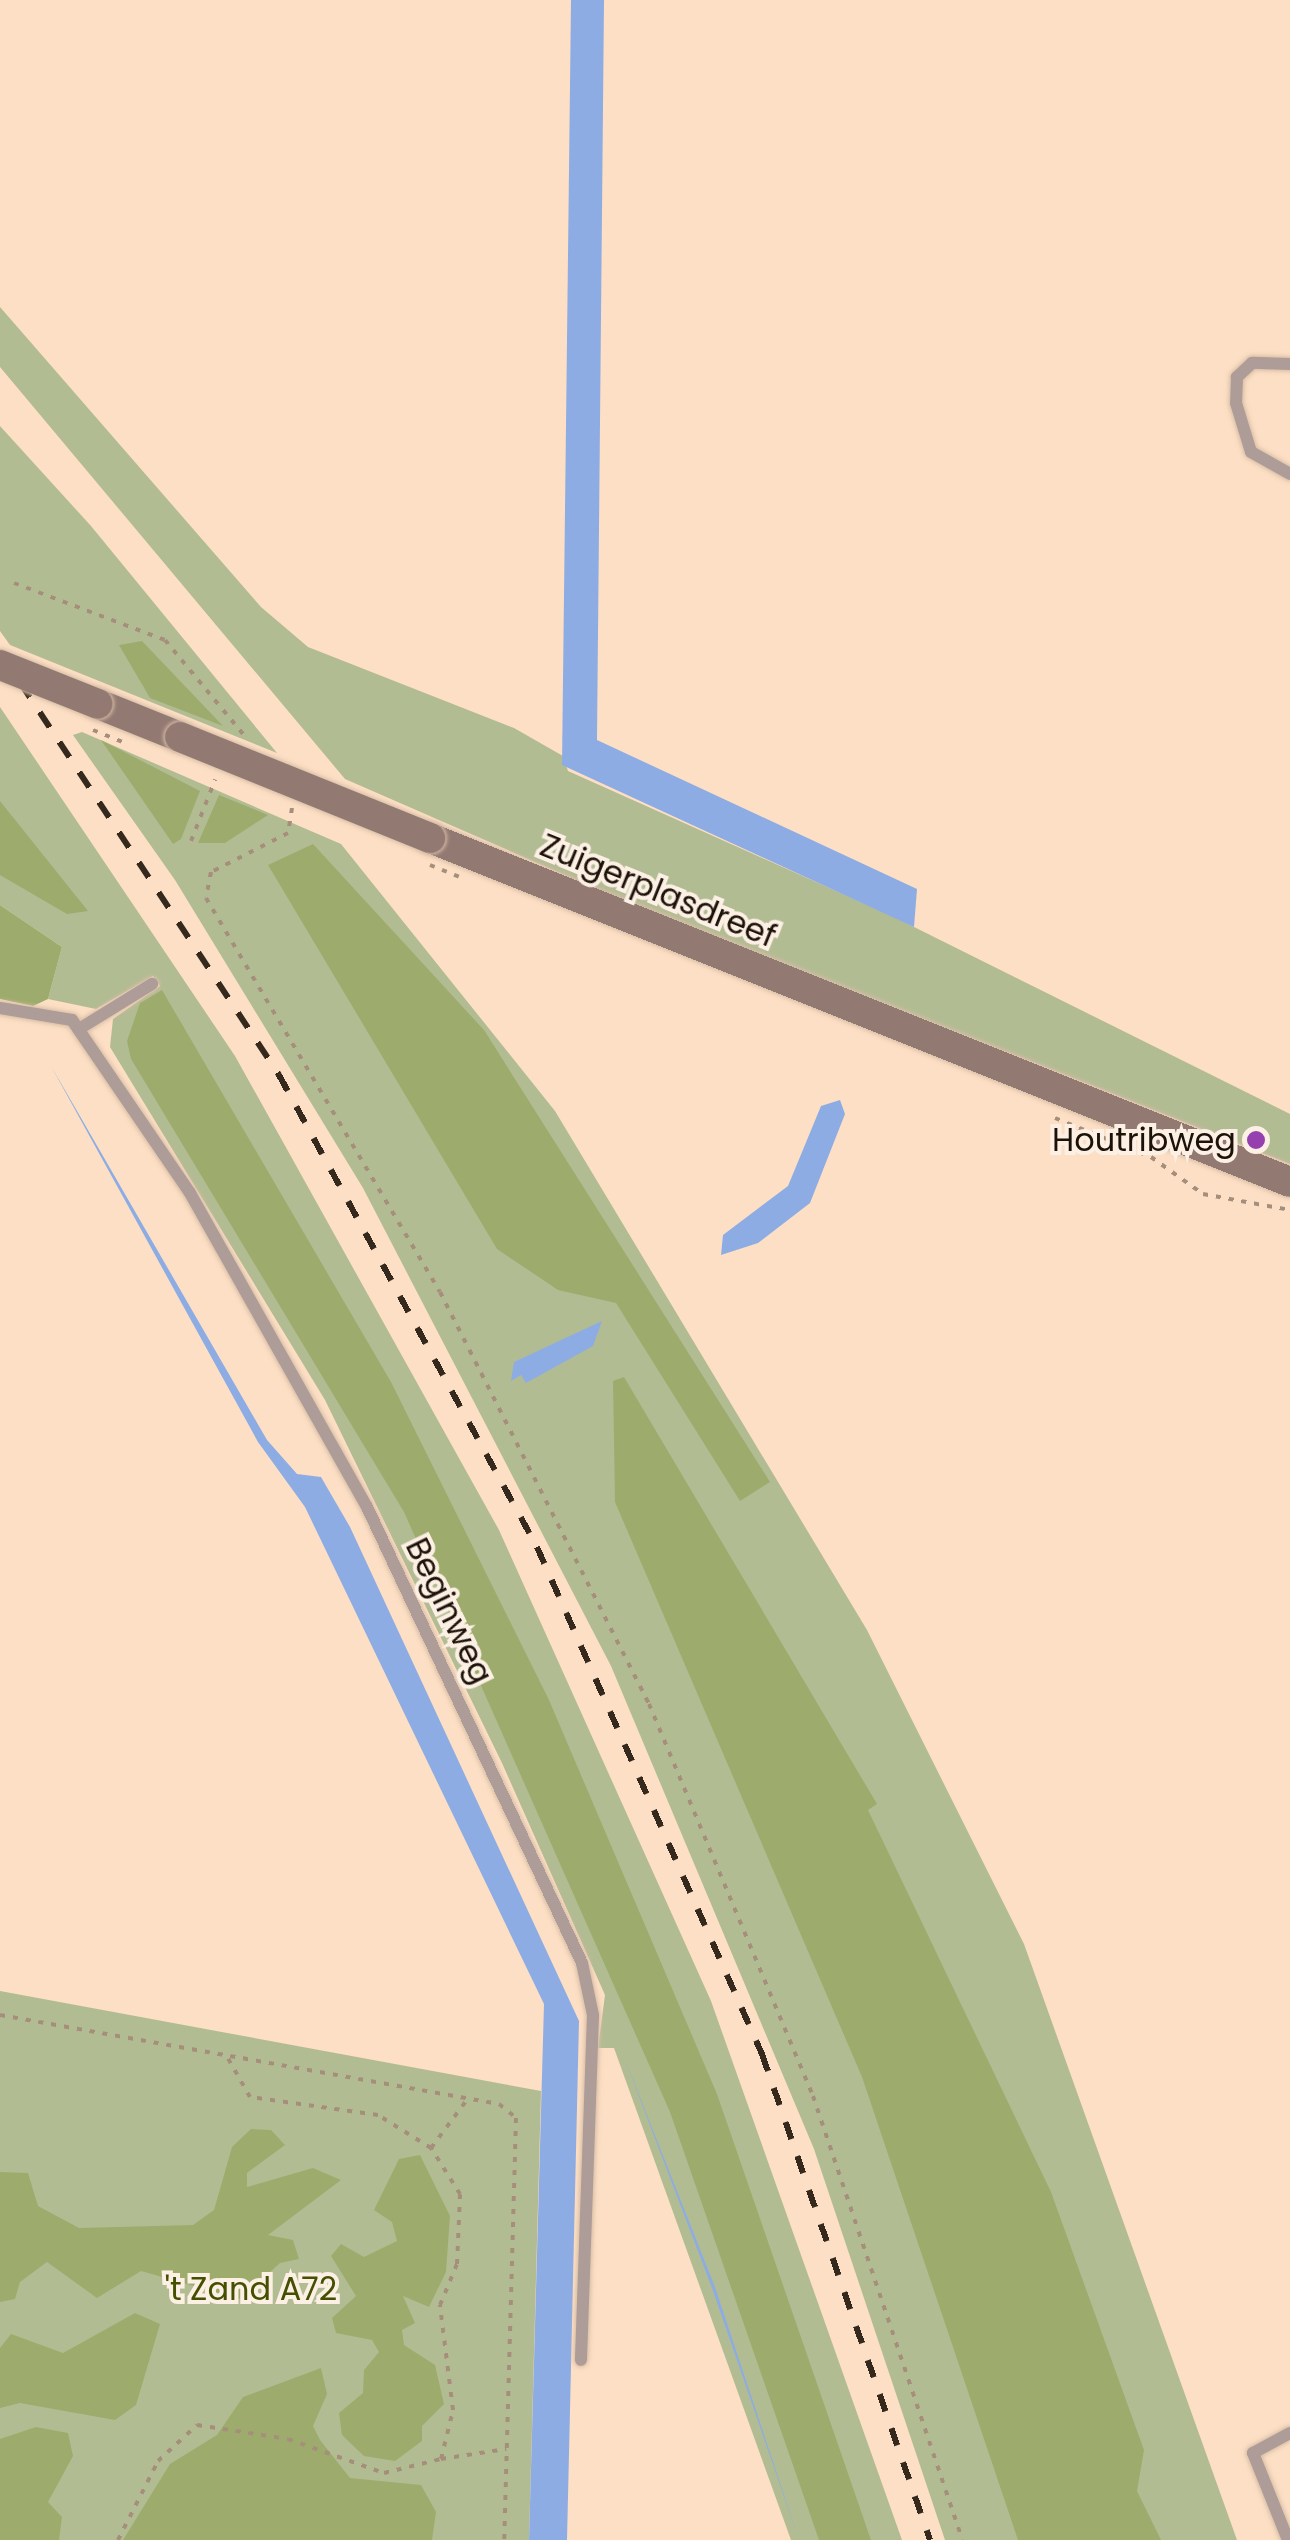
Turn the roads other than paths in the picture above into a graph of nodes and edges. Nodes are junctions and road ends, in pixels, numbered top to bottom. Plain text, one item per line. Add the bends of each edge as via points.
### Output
1 (1290, 364) edge
2 (1290, 474) edge
3 (0, 665) edge
4 (152, 984) dead end
5 (0, 1008) edge
6 (79, 1029) junction
7 (1290, 1182) edge
8 (581, 2360) dead end
9 (1290, 2433) edge
10 (1288, 2540) edge

1 - 2 lane via 1252,364 1237,377 1236,403 1251,452
3 - 7 main road, Zuigerplasdreef, bridge
4 - 6 lane
5 - 6 lane
6 - 8 lane, Beginweg via 142,1114 316,1406 582,1963 592,2015
9 - 10 lane via 1253,2454

